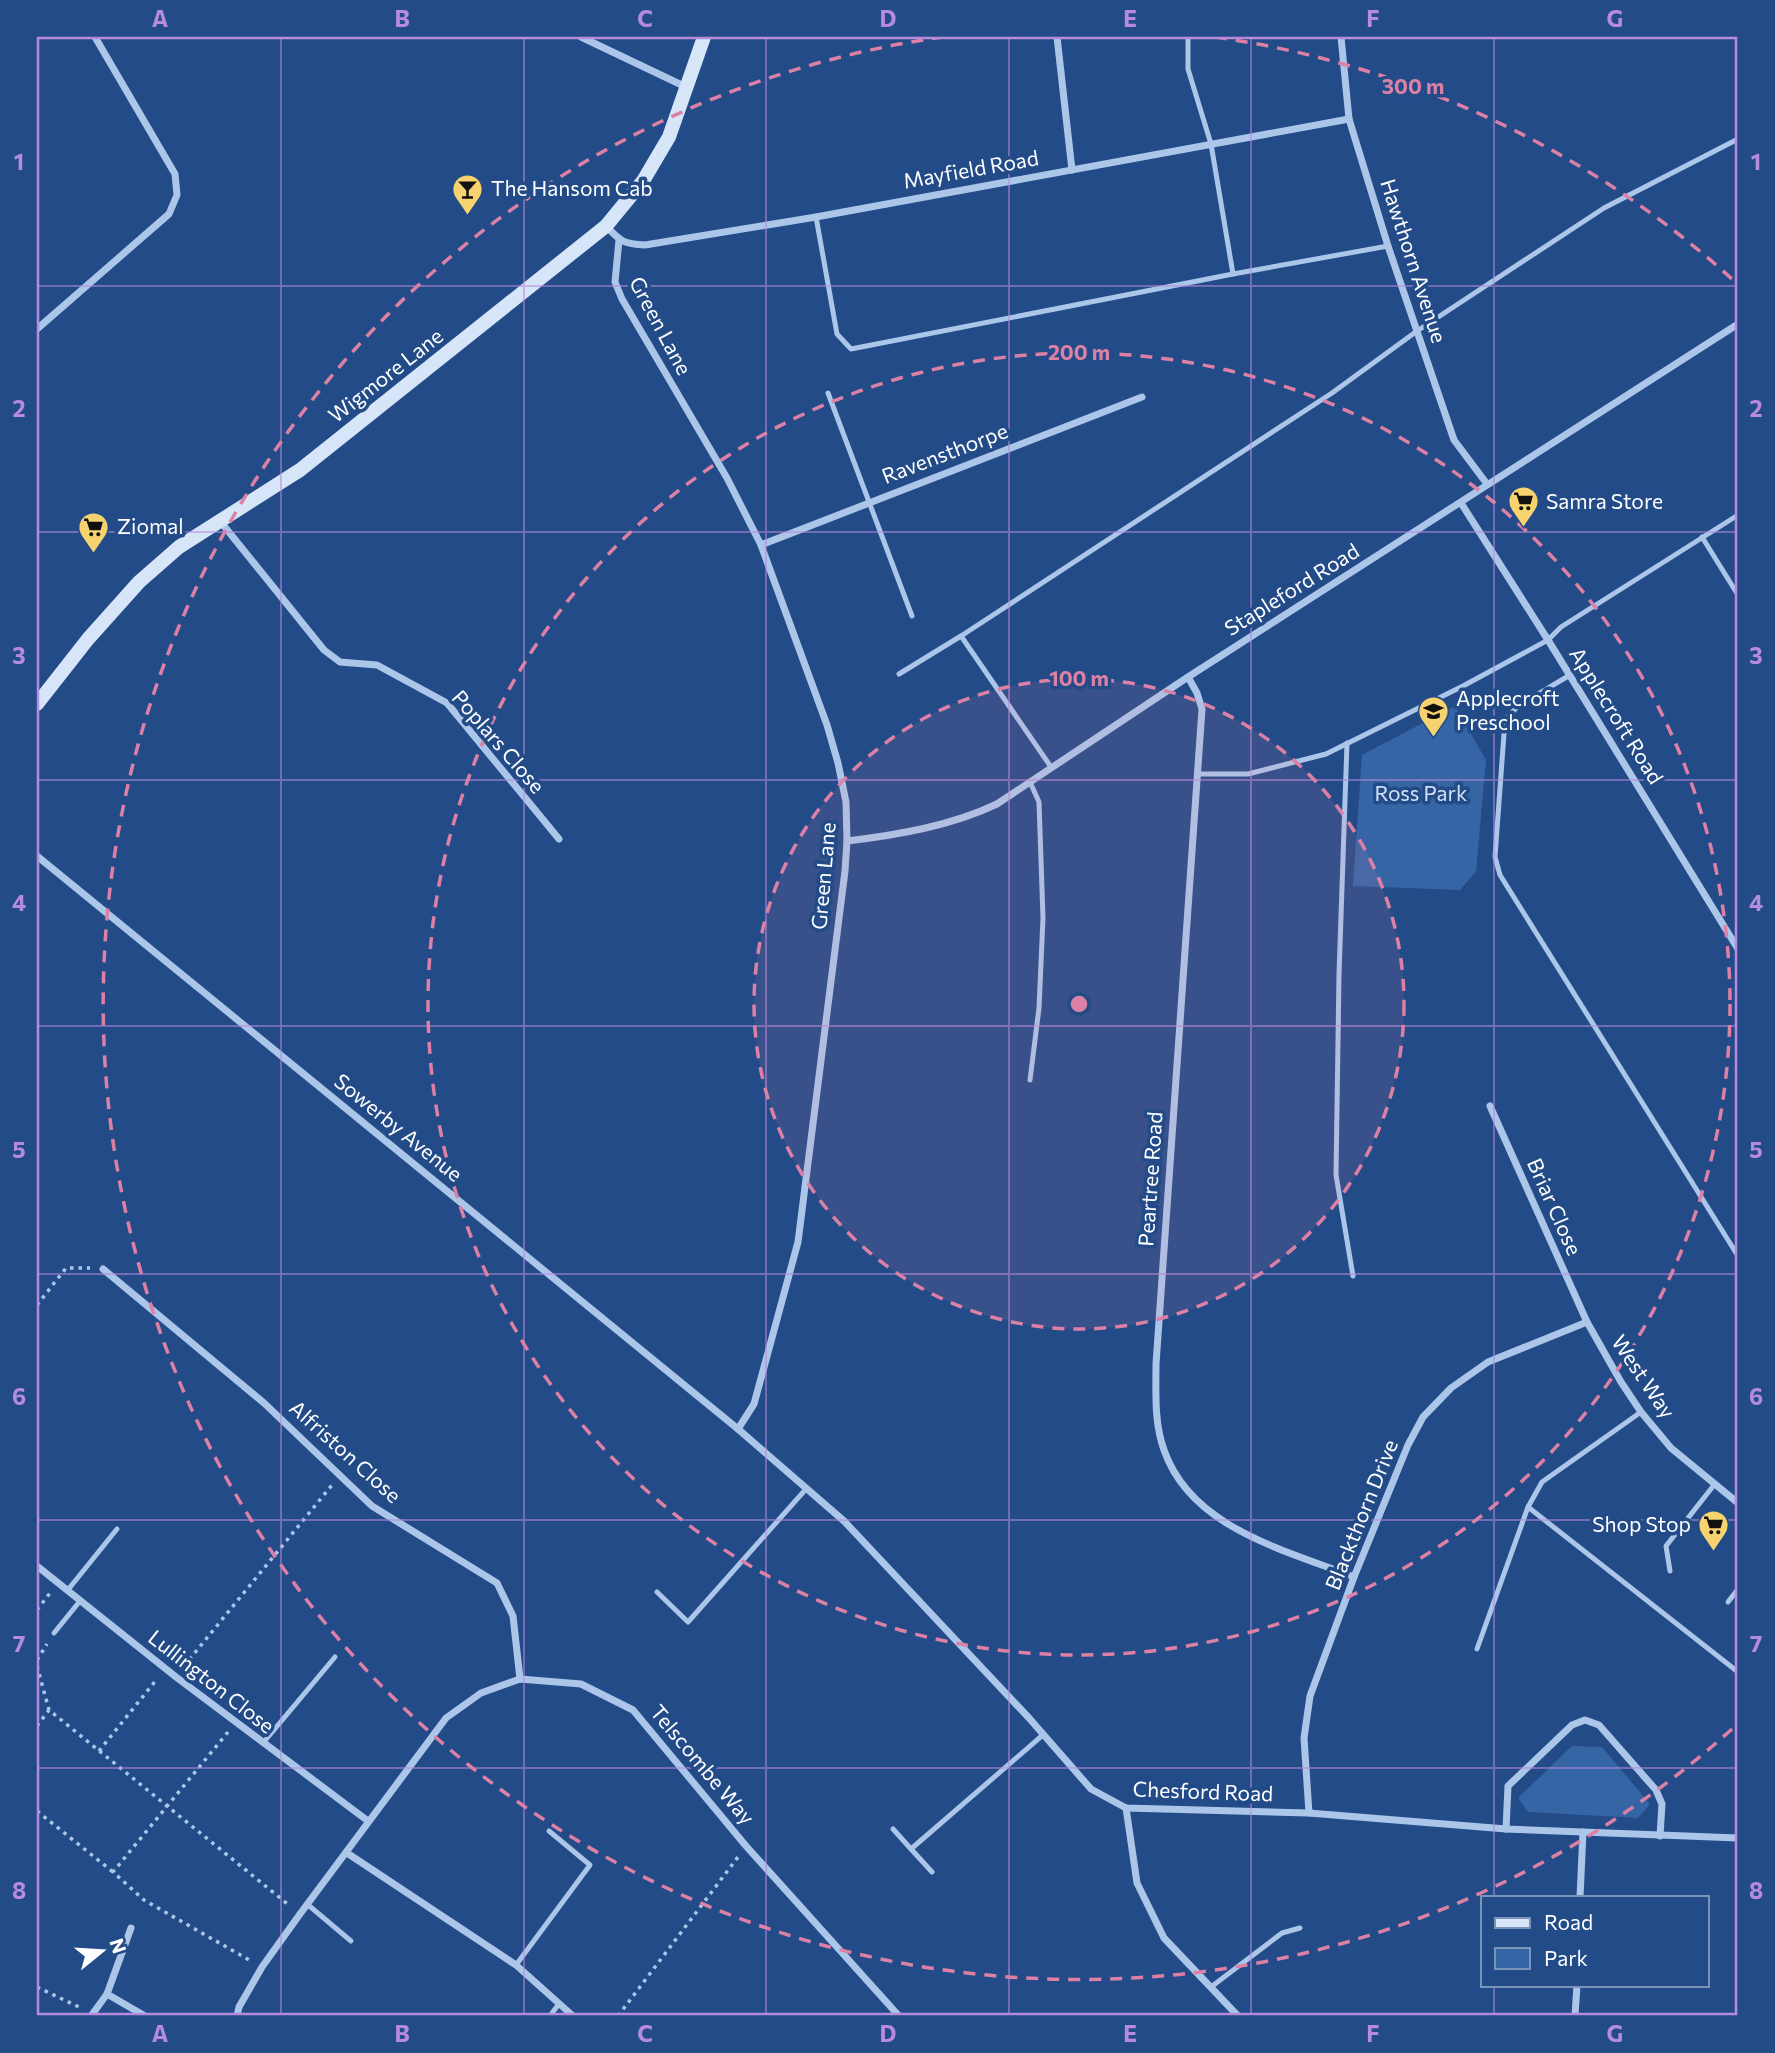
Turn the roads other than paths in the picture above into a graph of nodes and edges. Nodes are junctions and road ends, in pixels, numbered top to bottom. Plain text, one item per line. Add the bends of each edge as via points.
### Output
1 (95, 37) edge
2 (581, 37) edge
3 (704, 37) edge
4 (1057, 37) edge
5 (1188, 37) edge
6 (1340, 37) edge
7 (687, 87) junction
8 (1349, 119) junction
9 (1738, 139) edge
10 (1211, 144) junction
11 (1072, 170) junction
12 (816, 216) junction
13 (606, 226) junction
14 (619, 240) junction
15 (1388, 246) junction
16 (1233, 274) junction
17 (1738, 324) edge
18 (37, 329) edge
19 (1417, 331) junction
20 (828, 393) dead end
21 (1142, 397) dead end
22 (1486, 484) junction
23 (868, 502) junction
24 (1461, 503) junction
25 (1738, 515) edge
26 (220, 521) junction
27 (1702, 537) junction
28 (761, 545) junction
29 (1738, 595) edge
30 (912, 616) dead end
31 (961, 636) junction
32 (1548, 640) junction
33 (899, 674) dead end
34 (1570, 675) junction
35 (1188, 677) junction
36 (37, 704) edge
37 (1347, 743) junction
38 (1051, 767) junction
39 (1197, 774) junction
40 (1030, 782) junction
41 (559, 839) dead end
42 (847, 841) junction
43 (37, 856) edge
44 (1738, 949) edge
45 (1030, 1080) dead end
46 (1490, 1107) dead end
47 (1738, 1256) edge
48 (103, 1269) road end
49 (1353, 1276) dead end
50 (1587, 1322) junction
51 (1641, 1412) junction
52 (737, 1429) junction
53 (1714, 1485) junction
54 (806, 1489) junction
55 (1738, 1503) edge
56 (1528, 1507) junction
57 (117, 1529) dead end
58 (37, 1566) edge
59 (1670, 1570) dead end
60 (1354, 1577) junction
61 (1738, 1589) edge
62 (67, 1591) junction
63 (657, 1592) dead end
64 (80, 1601) junction
65 (1728, 1602) dead end
66 (54, 1633) road end
67 (1477, 1649) dead end
68 (335, 1657) dead end
69 (1738, 1672) edge
70 (520, 1679) junction
71 (1044, 1734) junction
72 (262, 1744) junction
73 (1126, 1808) junction
74 (1309, 1813) junction
75 (368, 1821) junction
76 (893, 1829) dead end
77 (1506, 1829) junction
78 (549, 1831) dead end
79 (1583, 1832) junction
80 (1660, 1836) junction
81 (1738, 1838) edge
82 (911, 1849) junction
83 (347, 1853) junction
84 (932, 1872) dead end
85 (1580, 1896) edge
86 (307, 1903) junction
87 (131, 1928) dead end
88 (1300, 1928) dead end
89 (351, 1941) dead end
90 (516, 1965) junction
91 (1577, 1986) edge
92 (1211, 1987) junction
93 (107, 1994) junction
94 (558, 2005) junction
95 (92, 2015) edge
96 (143, 2016) edge
97 (237, 2016) edge
98 (550, 2016) edge
99 (573, 2016) edge
100 (899, 2016) edge
101 (1238, 2016) edge
102 (1575, 2016) edge

1 - 18 street via 176,174 177,195 169,214
2 - 7 street
3 - 7 street, Wigmore Lane
4 - 11 street
5 - 10 lane via 1188,69
6 - 8 street, Hawthorn Avenue
7 - 13 street, Wigmore Lane via 669,137 643,181
8 - 10 street, Mayfield Road
8 - 15 street, Hawthorn Avenue
9 - 19 lane via 1604,208
10 - 11 street, Mayfield Road
10 - 16 lane
11 - 12 street, Mayfield Road
12 - 14 street, Mayfield Road via 645,245
12 - 16 lane via 837,334 851,349
13 - 14 street
13 - 26 street, Wigmore Lane via 300,470
14 - 28 street, Green Lane via 615,282 622,299
15 - 16 lane
15 - 19 street, Hawthorn Avenue
17 - 22 street, Stapleford Road
19 - 22 street, Hawthorn Avenue via 1454,440
19 - 31 lane via 1332,393
20 - 23 lane
21 - 23 street, Ravensthorpe
22 - 24 street, Stapleford Road
23 - 28 street, Ravensthorpe
23 - 30 lane
24 - 32 street, Applecroft Road
24 - 35 street, Stapleford Road
25 - 27 lane
26 - 36 street, Wigmore Lane via 179,547 139,582
26 - 41 street, Poplars Close via 324,650 340,662 377,665 447,703
27 - 29 lane
27 - 32 lane via 1561,627
28 - 42 street, Green Lane via 834,751 846,802
31 - 33 lane
31 - 38 lane
32 - 34 street, Applecroft Road
32 - 37 lane via 1464,687
34 - 44 street, Applecroft Road
34 - 47 lane via 1518,706 1505,720 1495,858 1500,875
35 - 38 street, Stapleford Road
35 - 39 street, Peartree Road via 1202,709
37 - 39 lane via 1326,754 1248,774
37 - 49 lane via 1336,1175
38 - 40 street, Stapleford Road
39 - 60 street, Peartree Road via 1156,1364 1159,1428 1171,1466 1207,1511 1235,1528
40 - 42 street, Stapleford Road via 977,813
40 - 45 lane via 1038,802 1043,918
42 - 52 street, Green Lane via 798,1242 754,1404
43 - 52 street, Sowerby Avenue
46 - 50 street, Briar Close
48 - 70 street, Alfriston Close via 264,1403 372,1506 497,1583 513,1616
50 - 51 street, West Way
50 - 60 street, Blackthorn Drive via 1488,1362 1451,1388 1423,1417
51 - 53 street, West Way via 1671,1448
51 - 56 lane via 1542,1482
52 - 54 street, Chesford Road
53 - 55 street, West Way
53 - 59 lane via 1666,1546
54 - 63 lane via 688,1622
54 - 71 street, Chesford Road via 844,1521
56 - 67 lane
56 - 69 lane
57 - 62 lane
58 - 62 street, Lullington Close
60 - 74 street, Blackthorn Drive via 1310,1696 1304,1738
61 - 65 lane
62 - 64 street, Lullington Close
64 - 66 lane
64 - 72 street, Lullington Close
68 - 72 lane
70 - 75 street, Telscombe Way via 481,1693 446,1718
70 - 100 street, Telscombe Way via 581,1684 633,1710 746,1846
71 - 73 street, Chesford Road via 1091,1789
71 - 82 lane
72 - 75 street, Lullington Close
73 - 74 street, Chesford Road
73 - 92 street via 1137,1883 1164,1938
74 - 77 street, Chesford Road
75 - 83 street, Telscombe Way
76 - 82 lane
77 - 79 street, Chesford Road
77 - 80 street via 1508,1786 1572,1725 1585,1720 1599,1725 1656,1790 1662,1804
78 - 90 lane via 590,1865
79 - 80 street, Chesford Road
79 - 85 street
80 - 81 street, Chesford Road
82 - 84 lane
83 - 86 street, Telscombe Way
83 - 90 street
86 - 89 lane
86 - 97 street, Telscombe Way via 262,1967
87 - 93 street
88 - 92 lane via 1282,1933
90 - 94 street
91 - 102 street
92 - 101 street
93 - 95 street
93 - 96 street
94 - 98 lane
94 - 99 street

